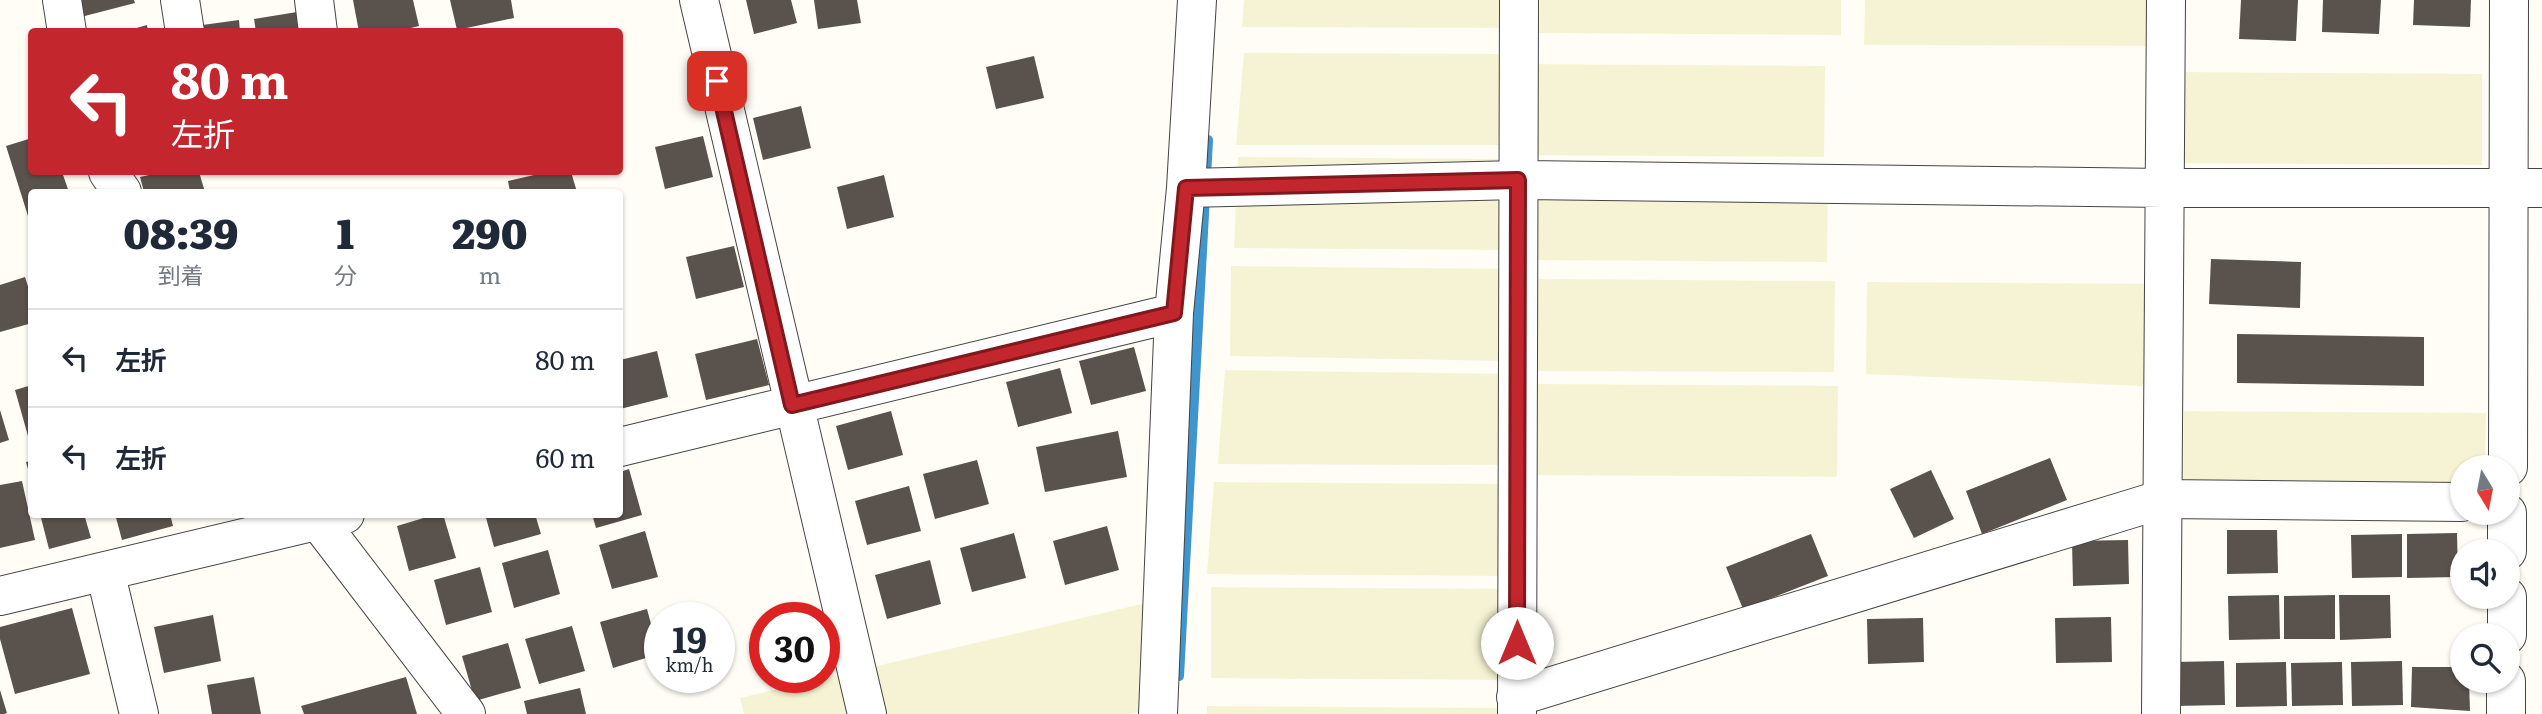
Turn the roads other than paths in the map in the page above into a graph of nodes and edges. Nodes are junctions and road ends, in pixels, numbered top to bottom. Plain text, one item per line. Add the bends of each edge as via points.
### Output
1 (62, 0) edge
2 (180, 0) edge
3 (314, 0) edge
4 (699, 0) edge
5 (1197, 0) edge
6 (1519, 0) edge
7 (2166, 0) edge
8 (2509, 0) edge
9 (66, 28) edge
10 (185, 28) edge
11 (318, 28) edge
12 (1518, 180) junction
13 (1186, 188) junction
14 (2164, 188) junction
15 (2525, 188) edge
16 (1174, 313) junction
17 (792, 405) junction
18 (623, 446) edge
19 (2509, 455) edge
20 (2163, 499) junction
21 (2450, 502) edge
22 (322, 518) edge
23 (327, 518) edge
24 (105, 571) junction
25 (0, 596) edge
26 (2506, 693) edge
27 (1517, 706) edge
28 (139, 714) edge
29 (466, 714) edge
30 (867, 714) edge
31 (1158, 714) edge
32 (2161, 714) edge
33 (2506, 714) edge

1 - 9 street
2 - 10 street
3 - 11 street
4 - 17 street
5 - 13 street
6 - 12 street
7 - 14 street
8 - 15 street
12 - 13 street
12 - 14 street
12 - 27 street
13 - 16 street
14 - 15 street
14 - 20 street
15 - 19 street
16 - 17 street
16 - 31 street
17 - 18 street
17 - 30 street
20 - 21 street
20 - 27 street
20 - 32 street
22 - 24 street
23 - 29 street
24 - 25 street
24 - 28 street
26 - 33 street

